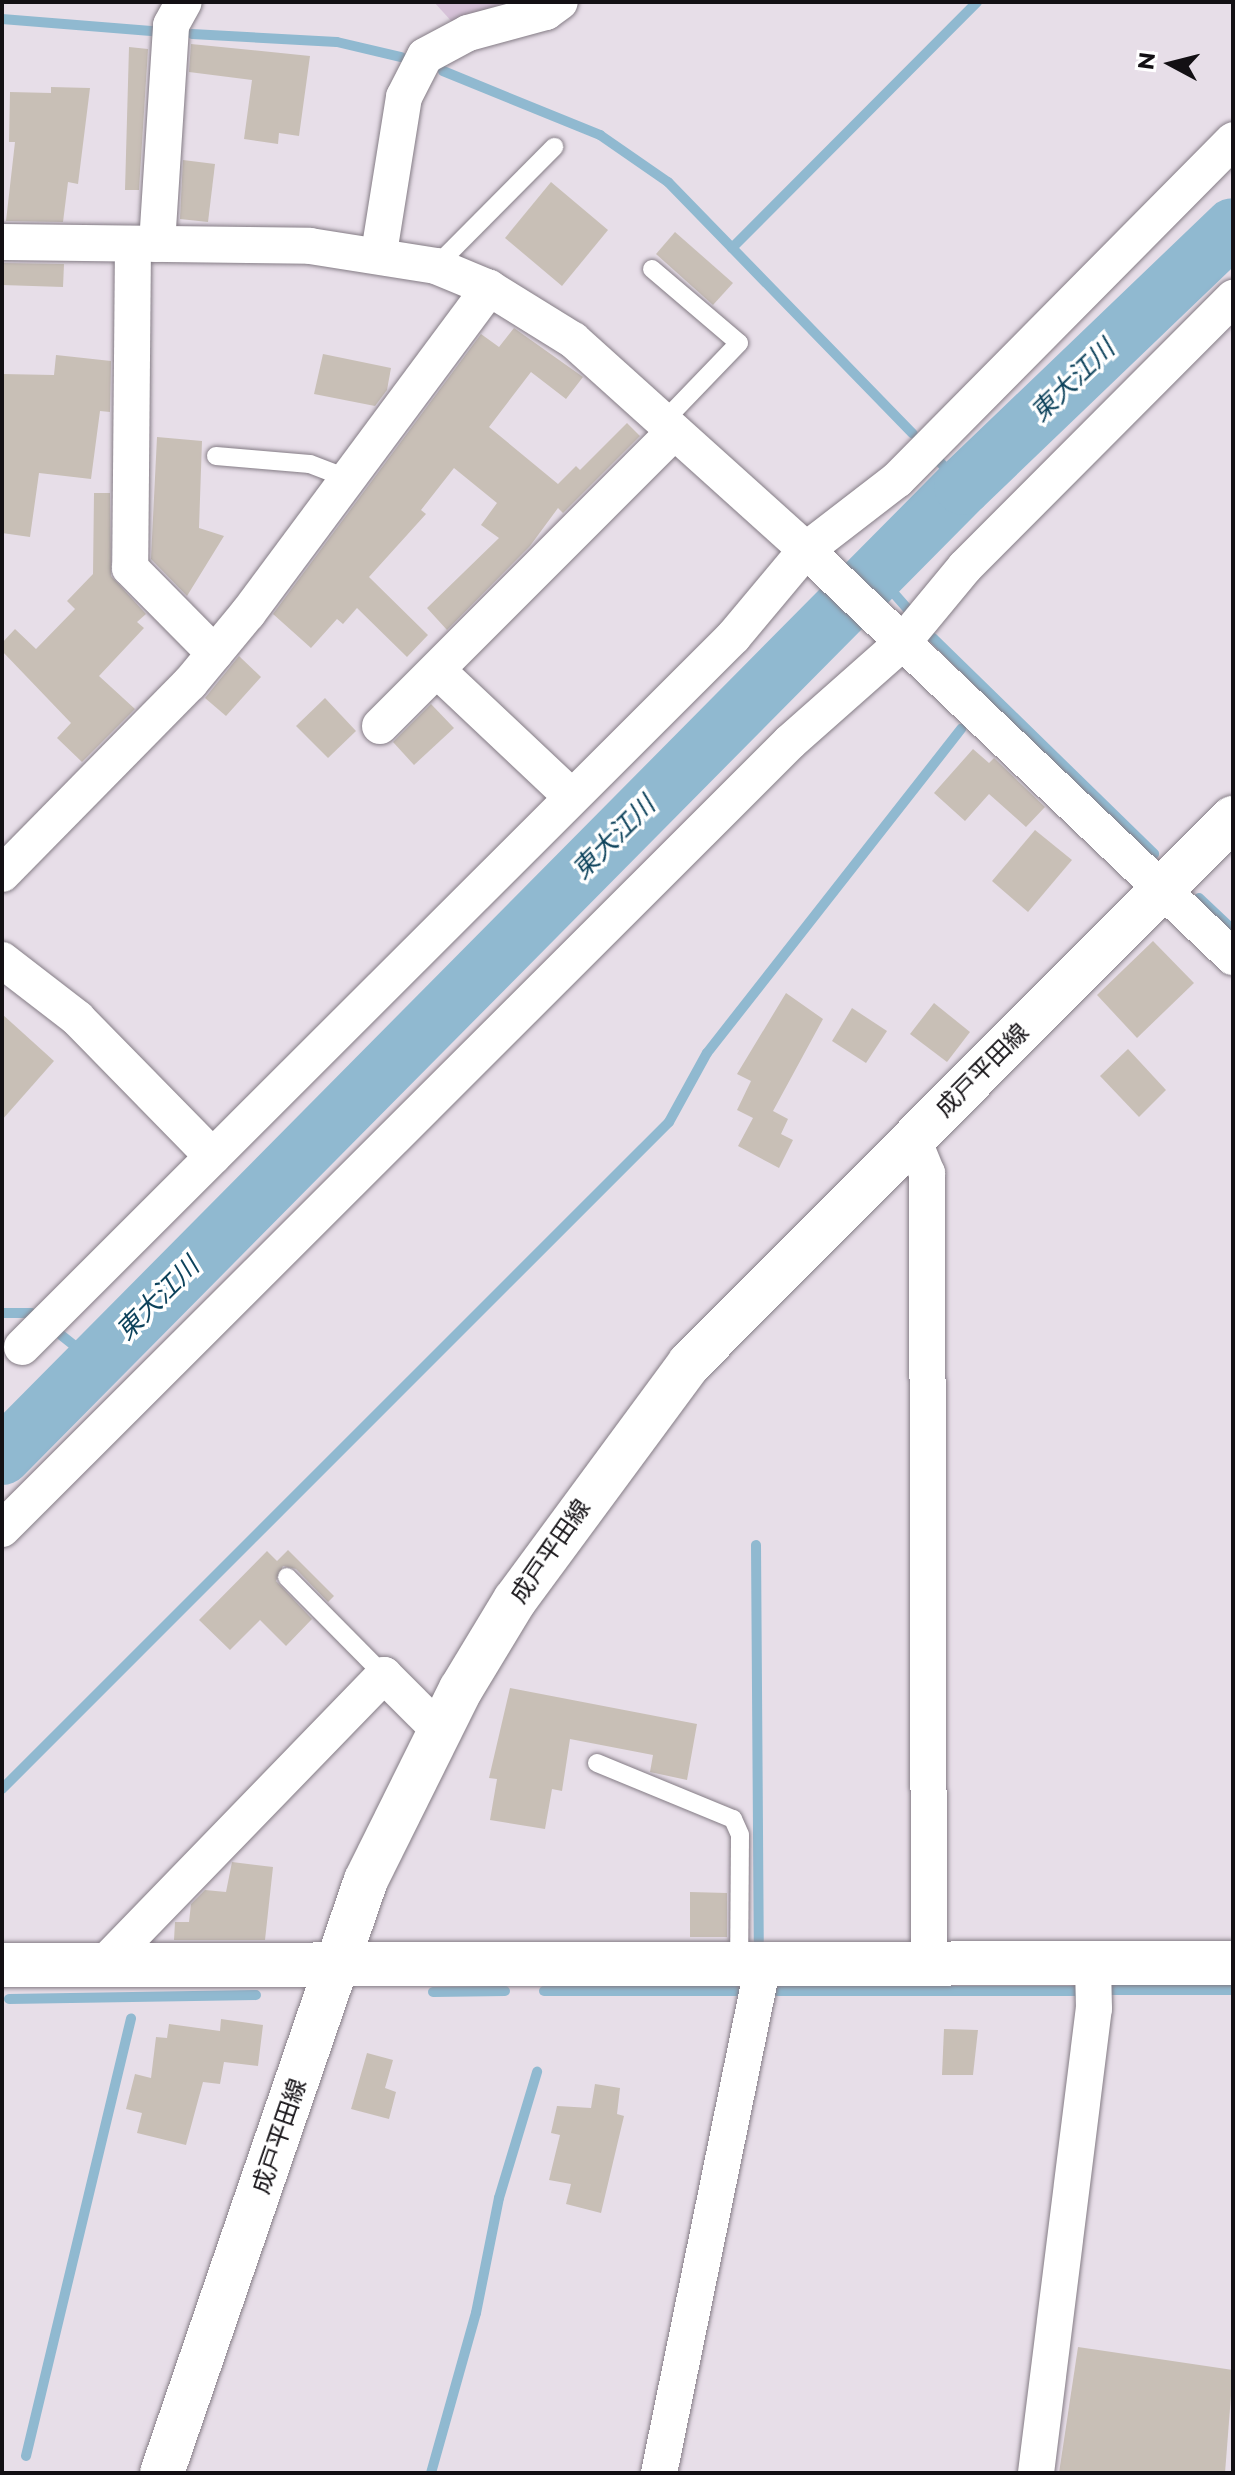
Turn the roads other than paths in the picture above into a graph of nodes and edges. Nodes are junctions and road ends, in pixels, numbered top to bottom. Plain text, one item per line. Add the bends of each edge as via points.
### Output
1 (184, 2) edge
2 (560, 2) edge
3 (1233, 140) edge
4 (554, 147) dead end
5 (2, 242) edge
6 (145, 244) junction
7 (379, 253) junction
8 (436, 266) junction
9 (652, 269) dead end
10 (489, 288) junction
11 (1233, 298) edge
12 (669, 427) junction
13 (216, 456) dead end
14 (346, 478) junction
15 (812, 557) junction
16 (895, 635) junction
17 (214, 653) junction
18 (437, 670) junction
19 (380, 726) dead end
20 (572, 797) junction
21 (1233, 818) edge
22 (2, 874) edge
23 (1161, 891) junction
24 (1233, 957) edge
25 (2, 960) edge
26 (913, 1139) junction
27 (213, 1157) junction
28 (9, 1350) edge
29 (2, 1529) edge
30 (287, 1577) dead end
31 (384, 1675) junction
32 (440, 1731) junction
33 (597, 1763) dead end
34 (1233, 1963) edge
35 (339, 1964) junction
36 (751, 1964) junction
37 (929, 1964) junction
38 (1093, 1964) junction
39 (2, 1965) edge
40 (103, 1965) junction
41 (162, 2473) edge
42 (659, 2473) edge
43 (1036, 2473) edge

1 - 6 street via 171,25
2 - 7 street via 546,12 468,33 425,56 404,97
3 - 15 street via 897,480
4 - 8 lane
5 - 6 street
6 - 7 street via 310,246
6 - 17 street via 130,568
7 - 8 street
8 - 10 street
9 - 12 lane via 739,343
10 - 12 street via 573,340
10 - 14 street
11 - 16 street
12 - 15 street
12 - 18 street
13 - 14 lane via 310,464
14 - 17 street
15 - 16 street
15 - 20 street
16 - 23 street
16 - 29 street
17 - 22 street
18 - 19 street
18 - 20 street
20 - 27 street
21 - 23 main road, 成戸平田線
23 - 24 street
23 - 26 main road, 成戸平田線
25 - 27 street via 77,1018
26 - 32 main road, 成戸平田線 via 689,1364 515,1600
26 - 37 street via 927,1173
27 - 28 street
30 - 31 lane
31 - 32 street
31 - 40 street
32 - 35 main road, 成戸平田線 via 366,1880
33 - 36 lane via 733,1819 740,1835
34 - 38 main road
35 - 36 main road
35 - 40 main road
35 - 41 main road, 成戸平田線
36 - 37 main road
36 - 42 street
37 - 38 main road
38 - 43 street via 1094,2009
39 - 40 main road

